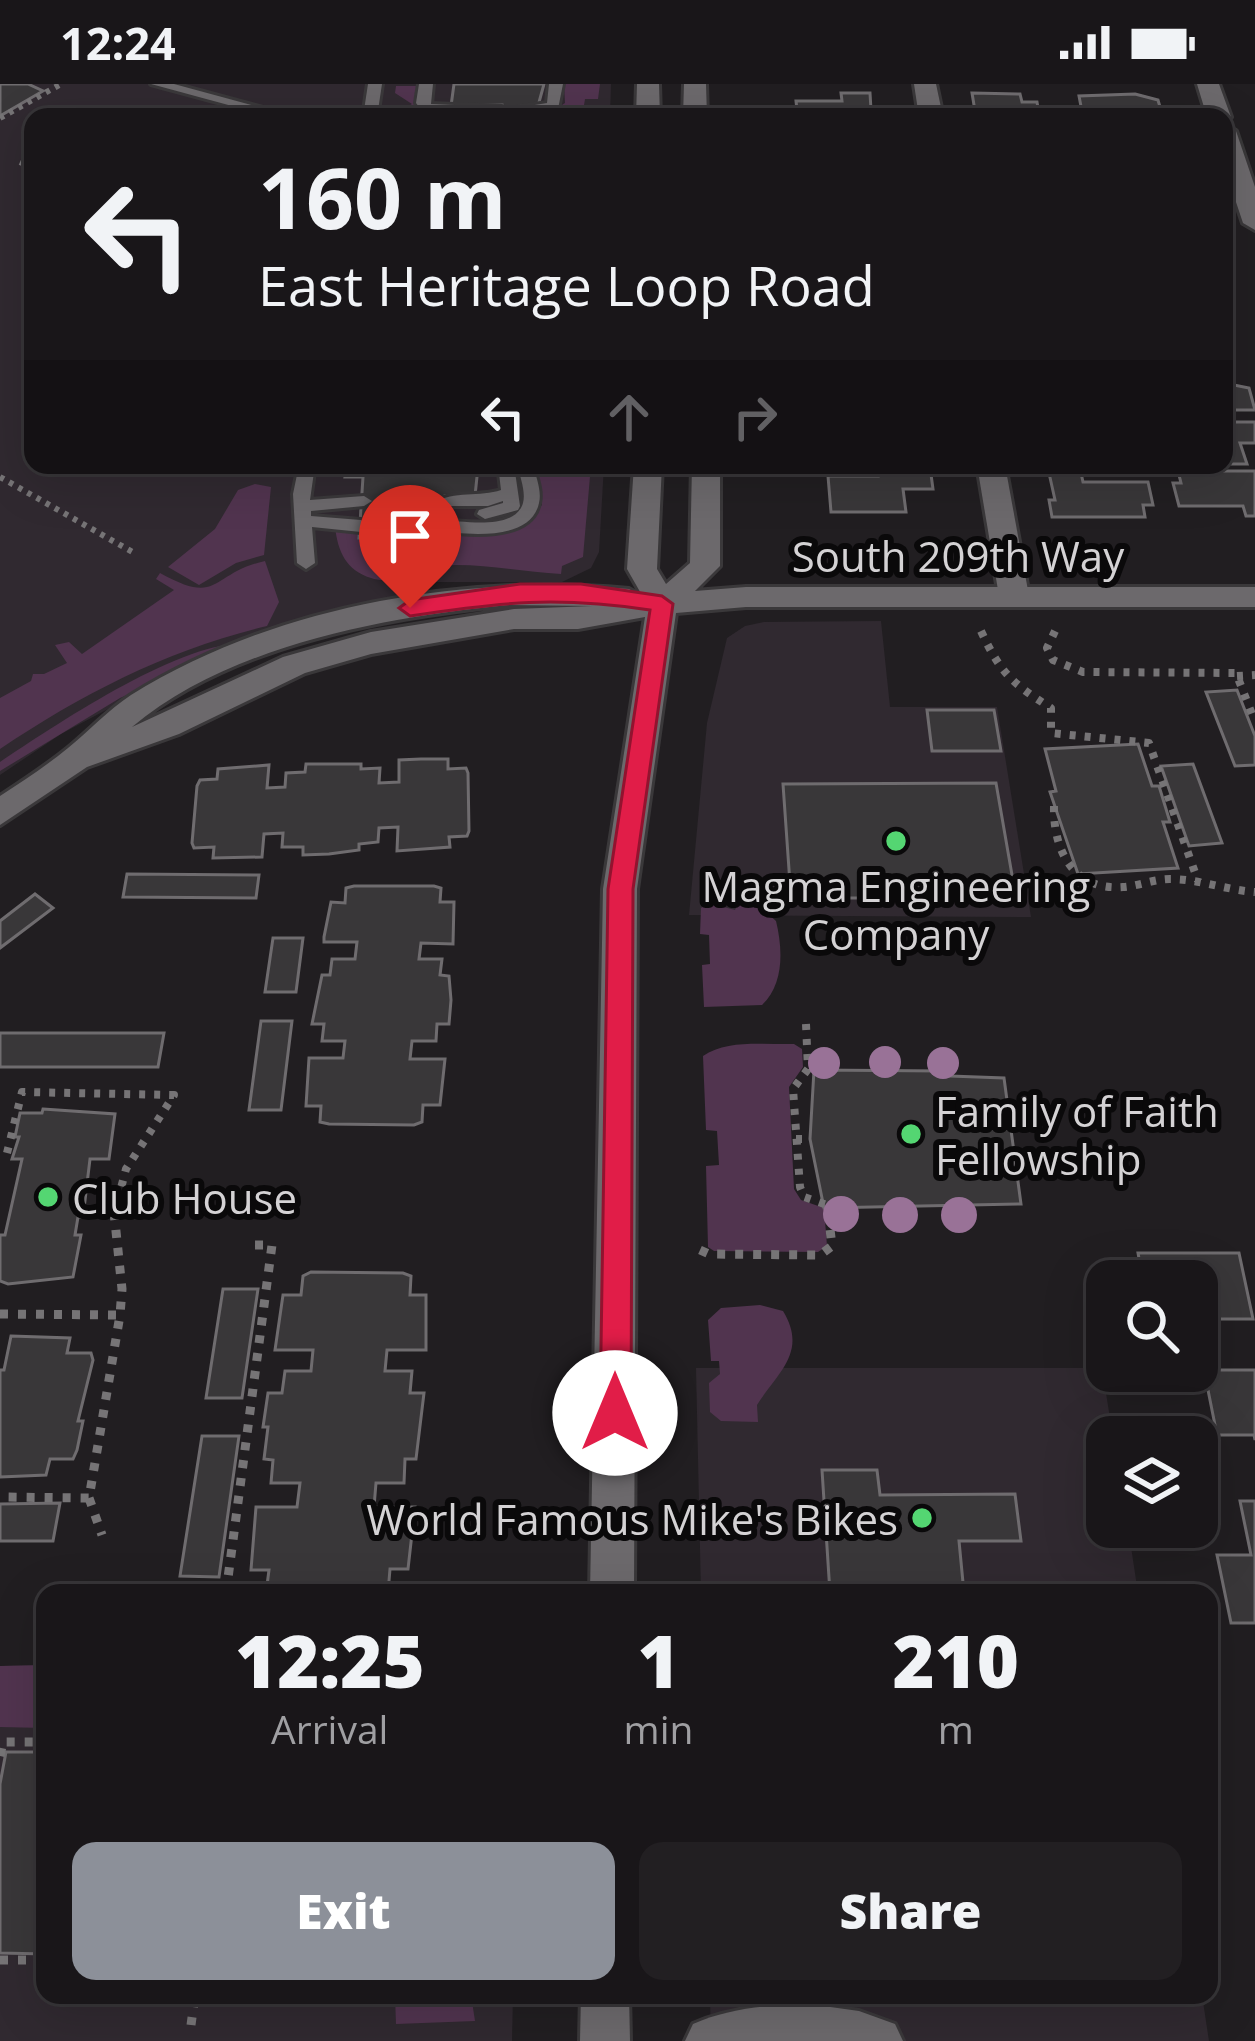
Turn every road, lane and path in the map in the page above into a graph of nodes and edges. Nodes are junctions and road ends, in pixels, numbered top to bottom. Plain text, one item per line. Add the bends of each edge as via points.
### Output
1 (62, 84) edge
2 (158, 84) edge
3 (556, 84) edge
4 (254, 108) edge
5 (537, 108) edge
6 (0, 118) edge
7 (1233, 158) edge
8 (20, 162) dead end
9 (24, 164) edge
10 (1255, 223) edge
11 (306, 474) edge
12 (509, 474) edge
13 (527, 474) edge
14 (647, 474) edge
15 (706, 474) edge
16 (993, 474) edge
17 (0, 477) edge
18 (363, 513) dead end
19 (302, 514) junction
20 (136, 554) dead end
21 (306, 563) dead end
22 (1014, 596) junction
23 (1255, 597) edge
24 (662, 604) junction
25 (981, 631) dead end
26 (1054, 632) dead end
27 (1237, 676) junction
28 (1255, 676) edge
29 (1255, 722) edge
30 (1054, 806) dead end
31 (0, 814) edge
32 (1198, 881) junction
33 (1255, 892) edge
34 (806, 1024) dead end
35 (796, 1139) junction
36 (811, 1139) dead end
37 (7, 1154) dead end
38 (250, 1245) dead end
39 (700, 1250) dead end
40 (0, 1314) edge
41 (120, 1315) junction
42 (0, 1498) edge
43 (89, 1498) junction
44 (102, 1535) dead end
45 (227, 1584) edge
46 (612, 1584) edge
47 (36, 1742) edge
48 (0, 1756) edge
49 (0, 1960) edge
50 (36, 1960) edge
51 (194, 2004) edge
52 (605, 2004) edge
53 (191, 2025) dead end
54 (604, 2041) edge
55 (710, 2041) edge
56 (878, 2041) edge

1 - 6 path
2 - 4 lane
3 - 5 lane via 553,106
7 - 10 street
8 - 9 path
11 - 19 lane
12 - 13 lane via 514,500 506,511 443,514 505,526 523,517 532,500
14 - 24 street via 642,569
15 - 24 street via 705,566
16 - 22 street
17 - 20 path
18 - 19 lane
19 - 21 lane
22 - 23 street, South 209th Way
22 - 24 street, South 209th Way
24 - 31 street, South 209th Way via 447,628 328,653 76,759
24 - 46 street via 620,889
25 - 32 path via 1011,683 1051,708 1051,733 1149,743
26 - 27 path via 1047,648 1066,668
27 - 28 path
27 - 29 path
30 - 32 path via 1056,847 1084,880 1110,887
32 - 33 path
34 - 35 path via 808,1069 794,1089
35 - 36 path
35 - 39 path via 800,1187 829,1210 832,1246
37 - 41 path via 22,1092 174,1095 130,1154 118,1188 116,1252 127,1283
38 - 45 path via 272,1245
40 - 41 path
41 - 43 path
42 - 43 path
43 - 44 path
47 - 48 path via 2,1742
49 - 50 path
51 - 53 path
52 - 54 street
55 - 56 street via 748,2030

